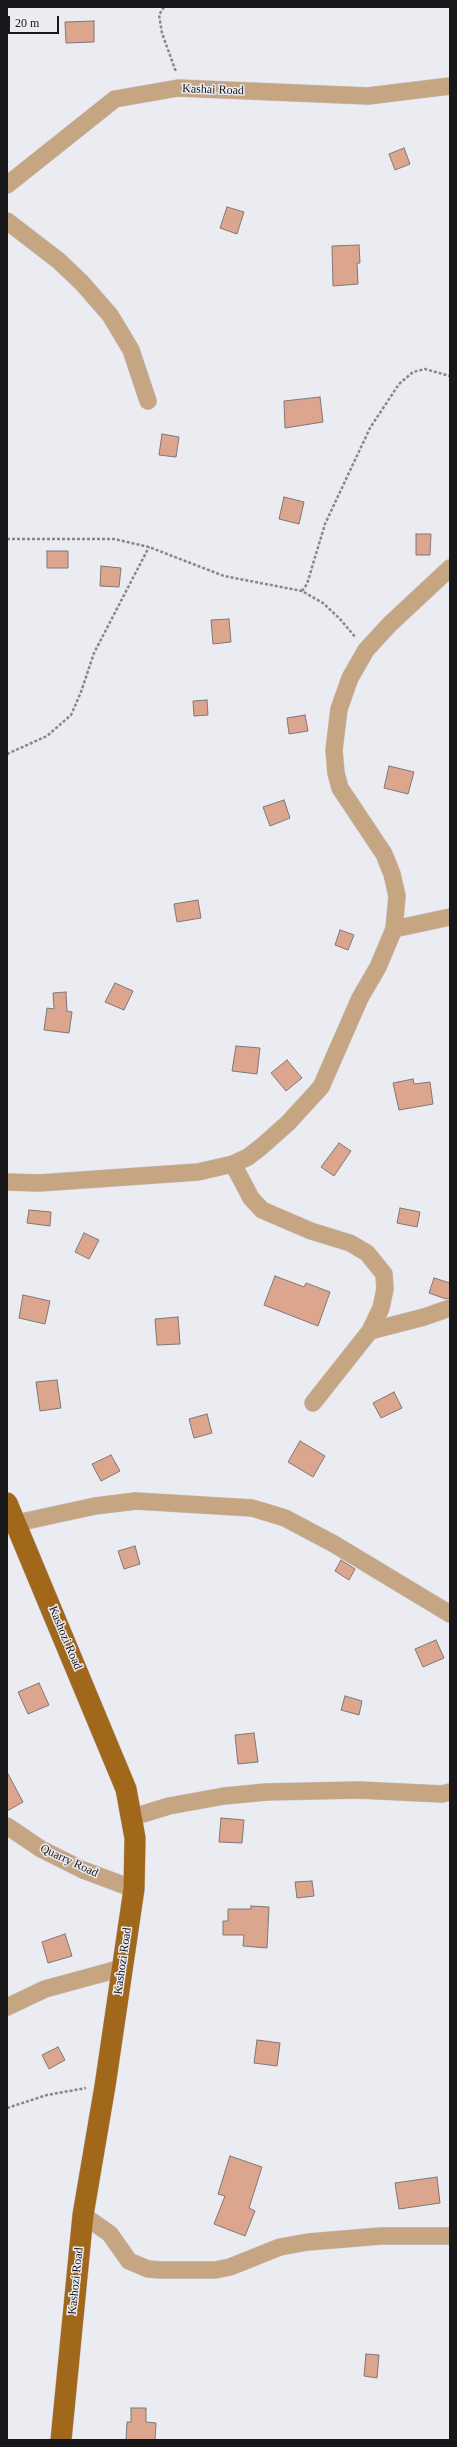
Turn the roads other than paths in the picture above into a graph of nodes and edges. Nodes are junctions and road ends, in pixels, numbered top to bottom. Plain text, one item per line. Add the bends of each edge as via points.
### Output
1 (450, 86) edge
2 (7, 185) edge
3 (7, 220) edge
4 (148, 401) dead end
5 (450, 568) edge
6 (450, 917) edge
7 (394, 929) junction
8 (233, 1164) junction
9 (7, 1182) edge
10 (450, 1308) edge
11 (370, 1331) junction
12 (314, 1403) dead end
13 (7, 1502) edge
14 (17, 1523) junction
15 (450, 1614) edge
16 (450, 1792) edge
17 (133, 1817) junction
18 (7, 1826) edge
19 (134, 1889) junction
20 (122, 1968) junction
21 (7, 2007) edge
22 (82, 2214) junction
23 (450, 2236) edge
24 (61, 2440) edge

1 - 2 street, Kashai Road via 368,96 178,88 115,99
3 - 4 street via 70,272 110,315 131,350
5 - 7 street via 366,650 350,678 335,728 336,773 340,788 384,854 392,874 397,896
6 - 7 street
7 - 8 street via 321,1087 288,1123 261,1147
8 - 9 street via 198,1172 39,1183
8 - 11 street via 251,1198 262,1210 305,1229 350,1243 367,1253 377,1263 384,1274 385,1289 381,1308
10 - 11 street
11 - 12 street
13 - 14 main road, Kashozi Road
14 - 15 street via 95,1506 136,1501 252,1508 285,1518 334,1544
14 - 17 main road, Kashozi Road via 116,1763
16 - 17 street via 266,1792 224,1796 169,1806
17 - 19 main road, Kashozi Road
18 - 19 street, Quarry Road via 48,1853 82,1870
19 - 20 main road, Kashozi Road
20 - 21 street via 46,1989
20 - 22 main road, Kashozi Road via 105,2086
22 - 23 street via 110,2234 129,2261 148,2269 161,2270 214,2270 230,2267 280,2247 308,2242 381,2236
22 - 24 main road, Kashozi Road

